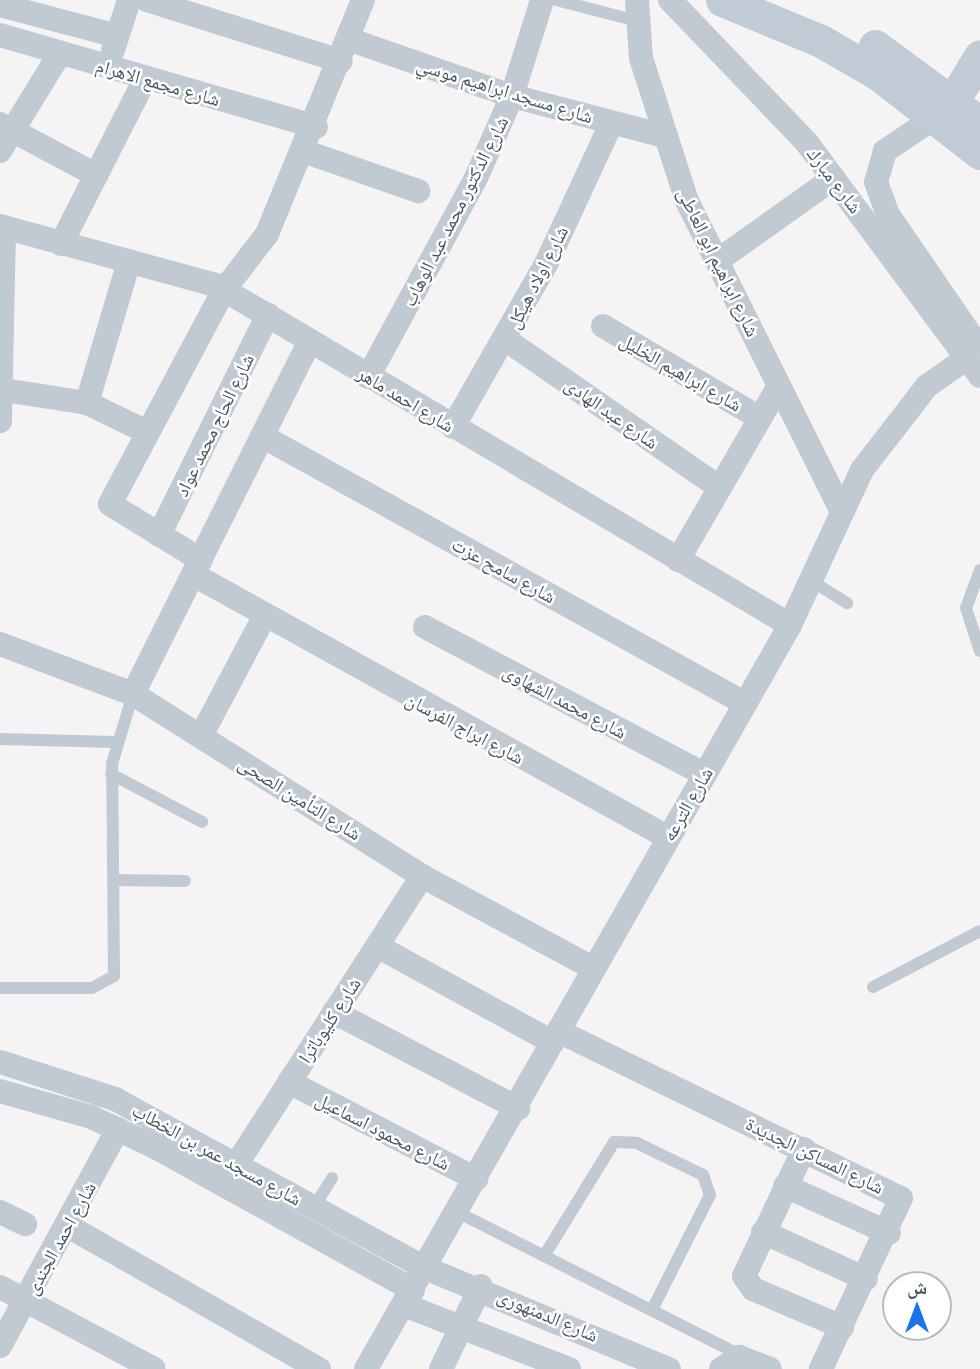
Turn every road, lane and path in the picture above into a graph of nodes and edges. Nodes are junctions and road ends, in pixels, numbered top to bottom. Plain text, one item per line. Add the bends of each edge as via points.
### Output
1 (129, 0) edge
2 (147, 0) edge
3 (363, 0) edge
4 (542, 0) edge
5 (556, 0) edge
6 (670, 0) edge
7 (722, 0) edge
8 (780, 0) edge
9 (0, 5) edge
10 (637, 10) edge
11 (0, 35) edge
12 (117, 36) junction
13 (345, 50) junction
14 (60, 53) junction
15 (980, 56) edge
16 (109, 68) junction
17 (145, 79) junction
18 (512, 96) junction
19 (946, 108) junction
20 (612, 122) junction
21 (980, 123) edge
22 (316, 127) junction
23 (4, 135) edge
24 (664, 136) junction
25 (306, 152) junction
26 (980, 153) edge
27 (96, 176) junction
28 (834, 178) junction
29 (418, 191) dead end
30 (2, 227) edge
31 (61, 244) junction
32 (129, 261) junction
33 (717, 261) junction
34 (224, 290) junction
35 (268, 314) junction
36 (603, 326) dead end
37 (505, 339) junction
38 (310, 341) junction
39 (976, 361) edge
40 (368, 377) junction
41 (779, 386) junction
42 (4, 390) junction
43 (87, 403) junction
44 (760, 418) junction
45 (0, 421) edge
46 (453, 427) junction
47 (147, 432) junction
48 (264, 437) junction
49 (719, 487) junction
50 (841, 510) junction
51 (159, 535) junction
52 (678, 560) junction
53 (198, 568) junction
54 (980, 570) edge
55 (810, 580) junction
56 (847, 603) dead end
57 (263, 619) junction
58 (790, 625) junction
59 (425, 627) dead end
60 (0, 644) edge
61 (980, 651) edge
62 (133, 694) junction
63 (744, 703) junction
64 (201, 736) junction
65 (0, 739) edge
66 (116, 741) junction
67 (111, 774) junction
68 (704, 774) junction
69 (202, 822) dead end
70 (667, 838) junction
71 (422, 876) junction
72 (114, 880) junction
73 (185, 881) dead end
74 (980, 931) edge
75 (377, 946) junction
76 (593, 968) junction
77 (873, 987) dead end
78 (0, 988) edge
79 (334, 1013) junction
80 (555, 1037) junction
81 (0, 1062) edge
82 (289, 1082) junction
83 (0, 1091) edge
84 (518, 1108) junction
85 (118, 1129) junction
86 (804, 1149) junction
87 (236, 1165) junction
88 (332, 1178) dead end
89 (476, 1179) junction
90 (785, 1186) junction
91 (314, 1207) junction
92 (0, 1212) edge
93 (457, 1212) junction
94 (25, 1224) dead end
95 (68, 1226) junction
96 (763, 1232) junction
97 (889, 1233) junction
98 (544, 1256) junction
99 (425, 1268) junction
100 (866, 1279) junction
101 (481, 1286) junction
102 (0, 1287) edge
103 (409, 1298) junction
104 (25, 1302) junction
105 (652, 1310) junction
106 (842, 1326) junction
107 (577, 1327) junction
108 (461, 1329) junction
109 (0, 1346) edge
110 (759, 1364) edge
111 (561, 1367) edge
112 (447, 1368) edge
113 (154, 1369) edge
114 (319, 1369) edge
115 (366, 1369) edge
116 (669, 1369) edge
117 (721, 1369) edge
118 (821, 1369) edge

1 - 12 street
2 - 13 street, شارع مسجد ابراهيم موسي
3 - 13 street
4 - 18 street, شارع الدكتور محمد عبد الوهاب
5 - 10 lane
6 - 28 street, شارع مبارك via 748,75
7 - 19 main road via 821,41
8 - 19 main road via 872,44
9 - 12 street
10 - 24 street, شارع ابراهيم ابو العاطى via 641,58
11 - 14 street, شارع مجمع الاهرام
12 - 16 street
13 - 18 street, شارع مسجد ابراهيم موسي
13 - 22 street
14 - 16 street, شارع مجمع الاهرام
14 - 23 street
15 - 19 main road
16 - 17 street, شارع مجمع الاهرام
17 - 22 street, شارع مجمع الاهرام
17 - 27 street
18 - 20 street, شارع مسجد ابراهيم موسي
18 - 40 street, شارع الدكتور محمد عبد الوهاب
19 - 21 main road
19 - 26 main road
19 - 39 street, شارع مبارك via 884,150 876,182 887,213
20 - 24 street, شارع مسجد ابراهيم موسي
20 - 37 street, شارع اولاد هيكل
22 - 25 street
23 - 27 street
24 - 33 street, شارع ابراهيم ابو العاطى
25 - 29 street
25 - 34 street via 267,234
27 - 31 street
28 - 33 street
28 - 39 street, شارع مبارك
30 - 31 street, شارع احمد ماهر
30 - 42 street
31 - 32 street, شارع احمد ماهر
32 - 34 street, شارع احمد ماهر
32 - 43 street
33 - 41 street, شارع ابراهيم ابو العاطى
34 - 35 street, شارع احمد ماهر
34 - 47 street
35 - 38 street, شارع احمد ماهر
35 - 51 street, شارع الحاج محمد عواد
36 - 44 street, شارع ابراهيم الخليل
37 - 46 street, شارع اولاد هيكل
37 - 49 street, شارع عبد الهادى
38 - 40 street, شارع احمد ماهر
38 - 48 street
39 - 50 street, شارع الترعه via 927,386 892,426
40 - 46 street, شارع احمد ماهر
41 - 44 street
41 - 50 street, شارع ابراهيم ابو العاطى
42 - 43 street
42 - 45 street
43 - 47 street
44 - 49 street
46 - 52 street, شارع احمد ماهر
47 - 51 street, شارع ابراج الفرسان via 110,504 113,511
48 - 53 street
48 - 63 street, شارع سامح عزت
49 - 52 street
50 - 55 street, شارع الترعه
51 - 53 street, شارع ابراج الفرسان
52 - 58 street, شارع احمد ماهر
53 - 57 street, شارع ابراج الفرسان
53 - 62 street
54 - 61 lane via 966,608
55 - 56 lane
55 - 58 street, شارع الترعه
57 - 64 street
57 - 70 street, شارع ابراج الفرسان
58 - 63 street, شارع الترعه
59 - 68 street, شارع محمد الشهاوى
60 - 62 street, شارع التأمين الصحى
62 - 64 street, شارع التأمين الصحى
62 - 66 lane
63 - 68 street, شارع الترعه
64 - 71 street, شارع التأمين الصحى
65 - 66 lane
66 - 67 lane
67 - 69 lane
67 - 72 lane
68 - 70 street, شارع الترعه
70 - 76 street, شارع الترعه
71 - 75 street, شارع كليوباترا
71 - 76 street, شارع التأمين الصحى
72 - 73 lane
72 - 78 lane via 116,963 105,985
74 - 77 lane
75 - 79 street, شارع كليوباترا
75 - 80 street, شارع المساكن الجديدة
76 - 80 street, شارع الترعه
79 - 82 street, شارع كليوباترا
79 - 84 street
80 - 84 street, شارع الترعه
80 - 86 street, شارع المساكن الجديدة
81 - 87 street, شارع مسجد عمر بن الخطاب via 115,1099
82 - 87 street, شارع كليوباترا
82 - 89 street, شارع محمود اسماعيل
83 - 85 street, شارع مسجد عمر بن الخطاب
84 - 89 street, شارع الترعه
85 - 95 street, شارع احمد الجندى
85 - 103 street, شارع مسجد عمر بن الخطاب
86 - 90 street
86 - 97 street, شارع المساكن الجديدة via 901,1198
87 - 91 street, شارع مسجد عمر بن الخطاب
88 - 91 lane
89 - 93 street, شارع الترعه
90 - 96 street
90 - 97 street
91 - 99 street, شارع مسجد عمر بن الخطاب
92 - 94 street
93 - 98 lane
93 - 99 street, شارع الترعه
95 - 104 street, شارع احمد الجندى
95 - 114 street
96 - 100 street
96 - 106 street via 746,1268 747,1284
97 - 100 street, شارع المساكن الجديدة
98 - 105 lane
98 - 105 lane via 614,1142 637,1143 703,1175 710,1195
99 - 101 street, شارع الدمنهورى
99 - 103 street, شارع الترعه
100 - 106 street, شارع المساكن الجديدة
101 - 107 street, شارع الدمنهورى
101 - 108 street
102 - 104 street
103 - 108 street, شارع مسجد عمر بن الخطاب
103 - 115 street, شارع الترعه
104 - 109 street, شارع احمد الجندى
104 - 113 street
105 - 110 lane
106 - 118 street, شارع المساكن الجديدة
107 - 111 street
107 - 116 street, شارع الدمنهورى
108 - 111 street, شارع مسجد عمر بن الخطاب
108 - 112 street
110 - 117 street via 728,1359

